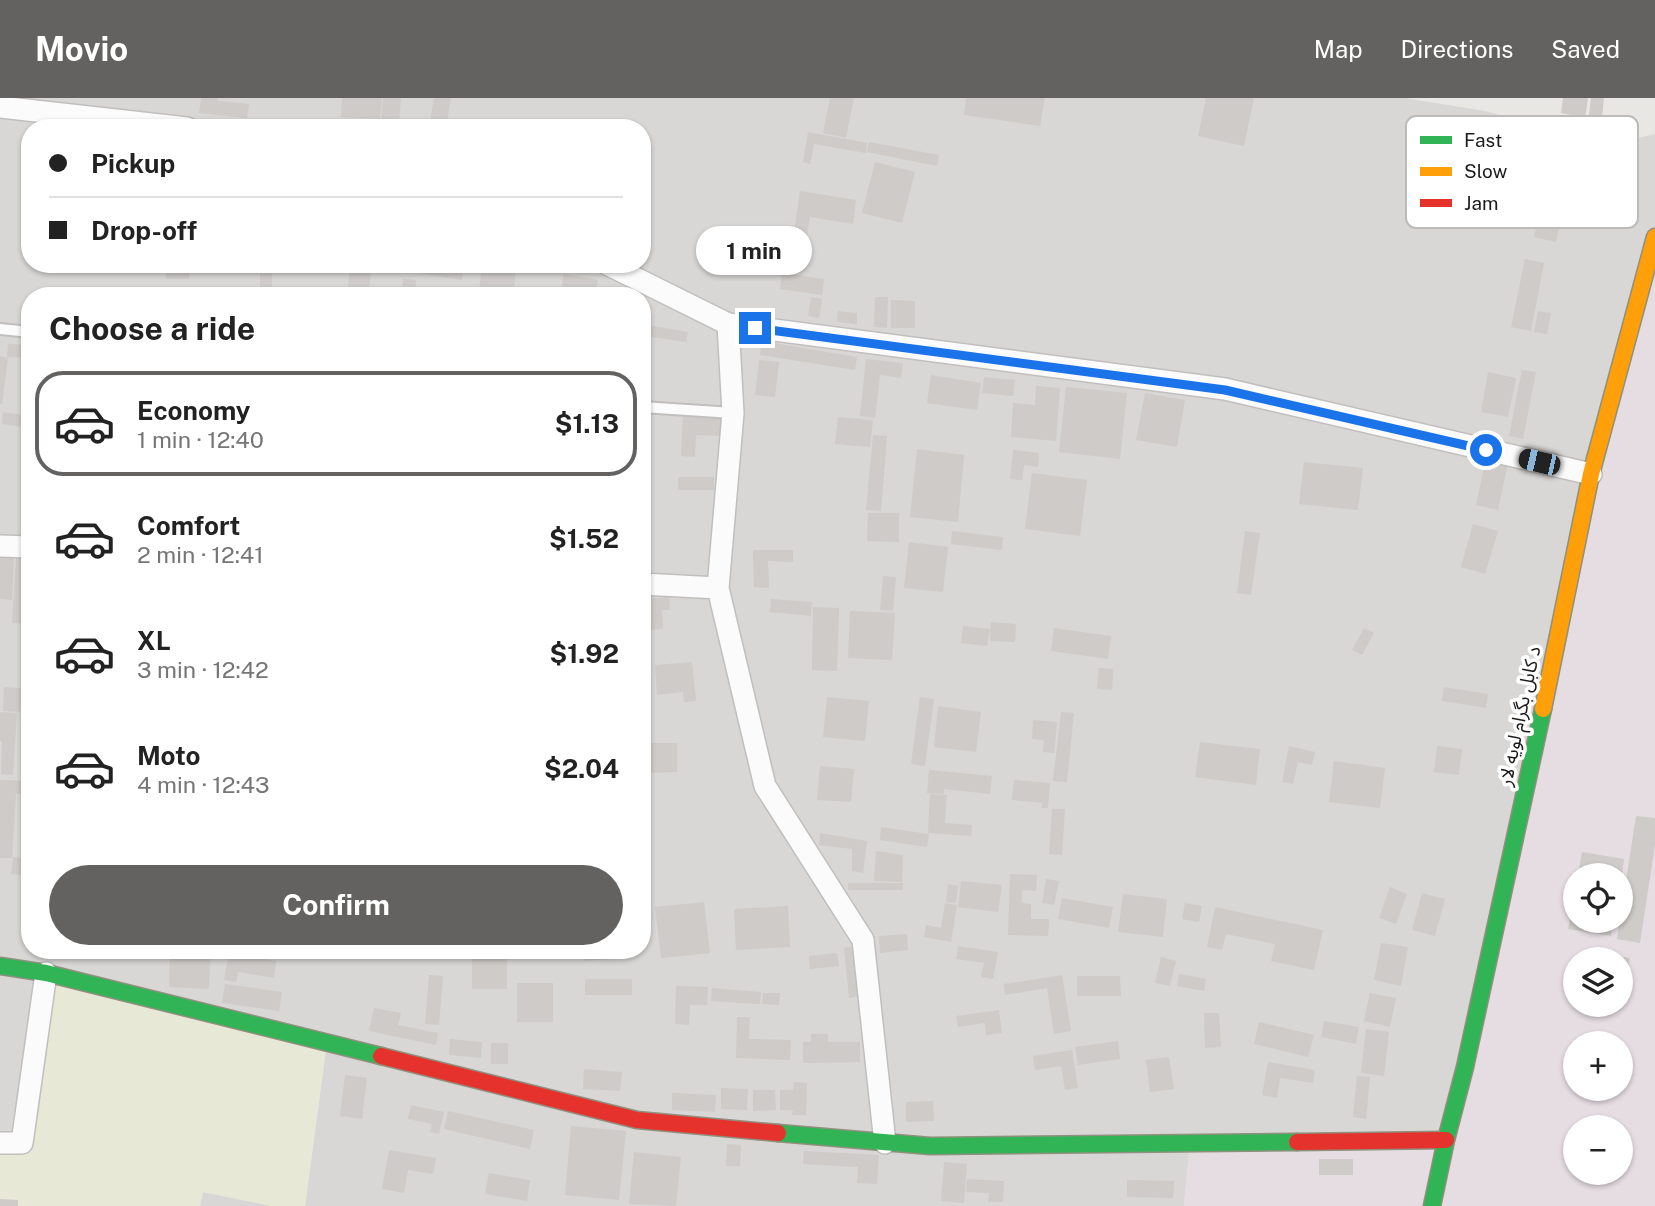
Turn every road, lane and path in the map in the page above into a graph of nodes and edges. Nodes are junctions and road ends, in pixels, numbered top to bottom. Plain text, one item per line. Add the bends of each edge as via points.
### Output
1 (0, 107) edge
2 (107, 119) edge
3 (1655, 237) edge
4 (625, 273) edge
5 (728, 324) junction
6 (0, 329) edge
7 (21, 331) edge
8 (651, 408) edge
9 (733, 413) junction
10 (1591, 474) junction
11 (0, 545) edge
12 (21, 546) edge
13 (651, 584) edge
14 (718, 588) junction
15 (0, 966) edge
16 (46, 973) junction
17 (1446, 1139) junction
18 (0, 1143) edge
19 (885, 1143) junction
20 (1432, 1206) edge

1 - 2 street
3 - 10 main road, د کابل بگرام لویه لار
4 - 5 street
5 - 9 street
5 - 10 street via 1225,390
6 - 7 lane
8 - 9 lane
9 - 14 street
10 - 17 main road, د کابل بگرام لویه لار
11 - 12 street
13 - 14 street
14 - 19 street via 765,786 863,940
15 - 16 main road
16 - 18 street via 22,1143
16 - 19 main road via 637,1120
17 - 19 main road
17 - 20 main road, د کابل بگرام لویه لار

